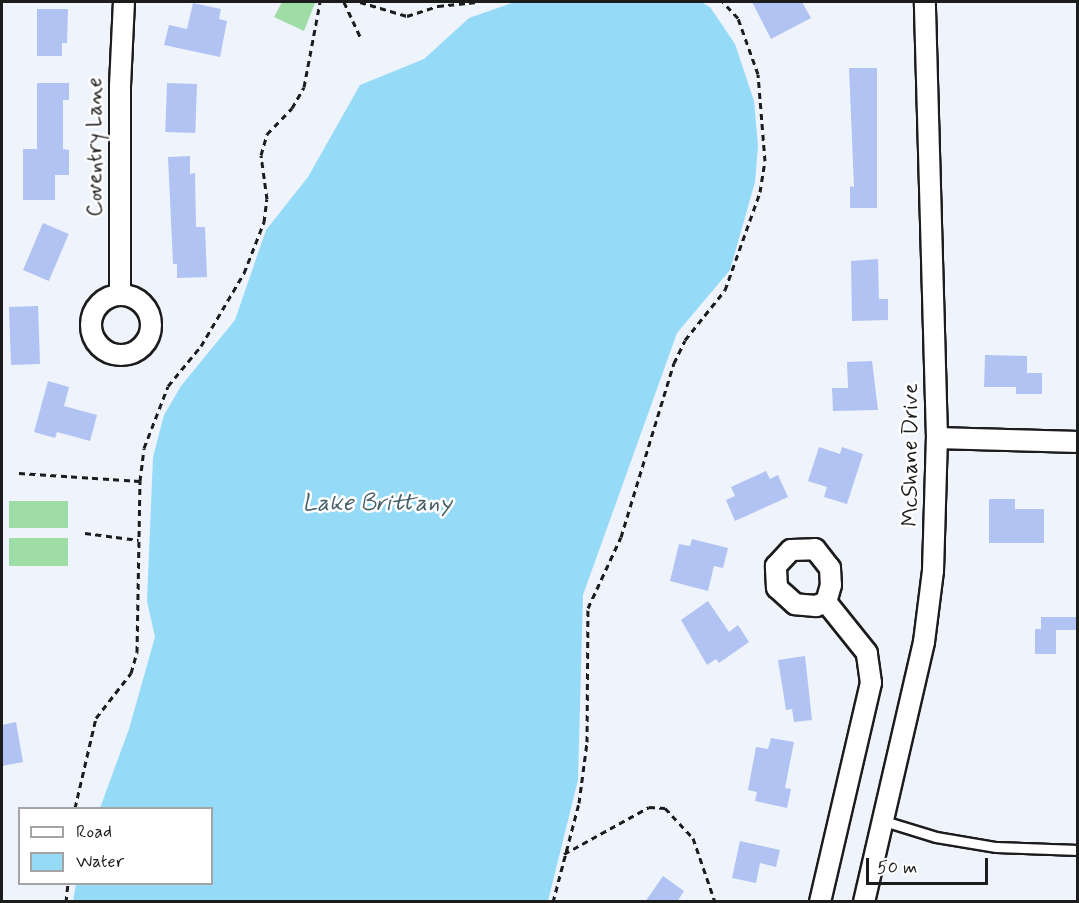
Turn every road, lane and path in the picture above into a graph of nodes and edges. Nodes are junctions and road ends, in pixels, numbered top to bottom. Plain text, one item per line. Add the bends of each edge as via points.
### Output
1 (124, 2) edge
2 (319, 2) edge
3 (344, 2) edge
4 (360, 2) edge
5 (477, 2) edge
6 (723, 2) edge
7 (925, 2) edge
8 (361, 38) dead end
9 (120, 293) dead end
10 (937, 438) junction
11 (1077, 442) edge
12 (19, 473) dead end
13 (140, 481) junction
14 (85, 533) dead end
15 (139, 540) junction
16 (826, 602) dead end
17 (75, 807) edge
18 (884, 821) junction
19 (1077, 850) edge
20 (564, 854) junction
21 (68, 885) edge
22 (66, 902) edge
23 (553, 902) edge
24 (715, 902) edge
25 (820, 902) edge
26 (864, 902) edge

1 - 9 street, Coventry Lane
2 - 13 path via 304,87 292,108 267,134 261,155 267,199 264,222 223,312 168,386 144,448
3 - 8 path
4 - 5 path via 407,16 438,6
6 - 20 path via 738,18 758,74 765,161 760,192 725,290 685,340 674,363 621,537 588,608 586,742 579,803
7 - 10 street, McShane Drive
10 - 11 street
10 - 18 street, McShane Drive via 930,607
12 - 13 path
13 - 15 path
14 - 15 path
15 - 17 path via 137,652 131,673 96,718
16 - 25 street via 867,653 871,683
18 - 19 lane via 936,837 996,847
18 - 26 street, McShane Drive
20 - 23 path
20 - 24 path via 649,807 665,808 693,838
21 - 22 path

